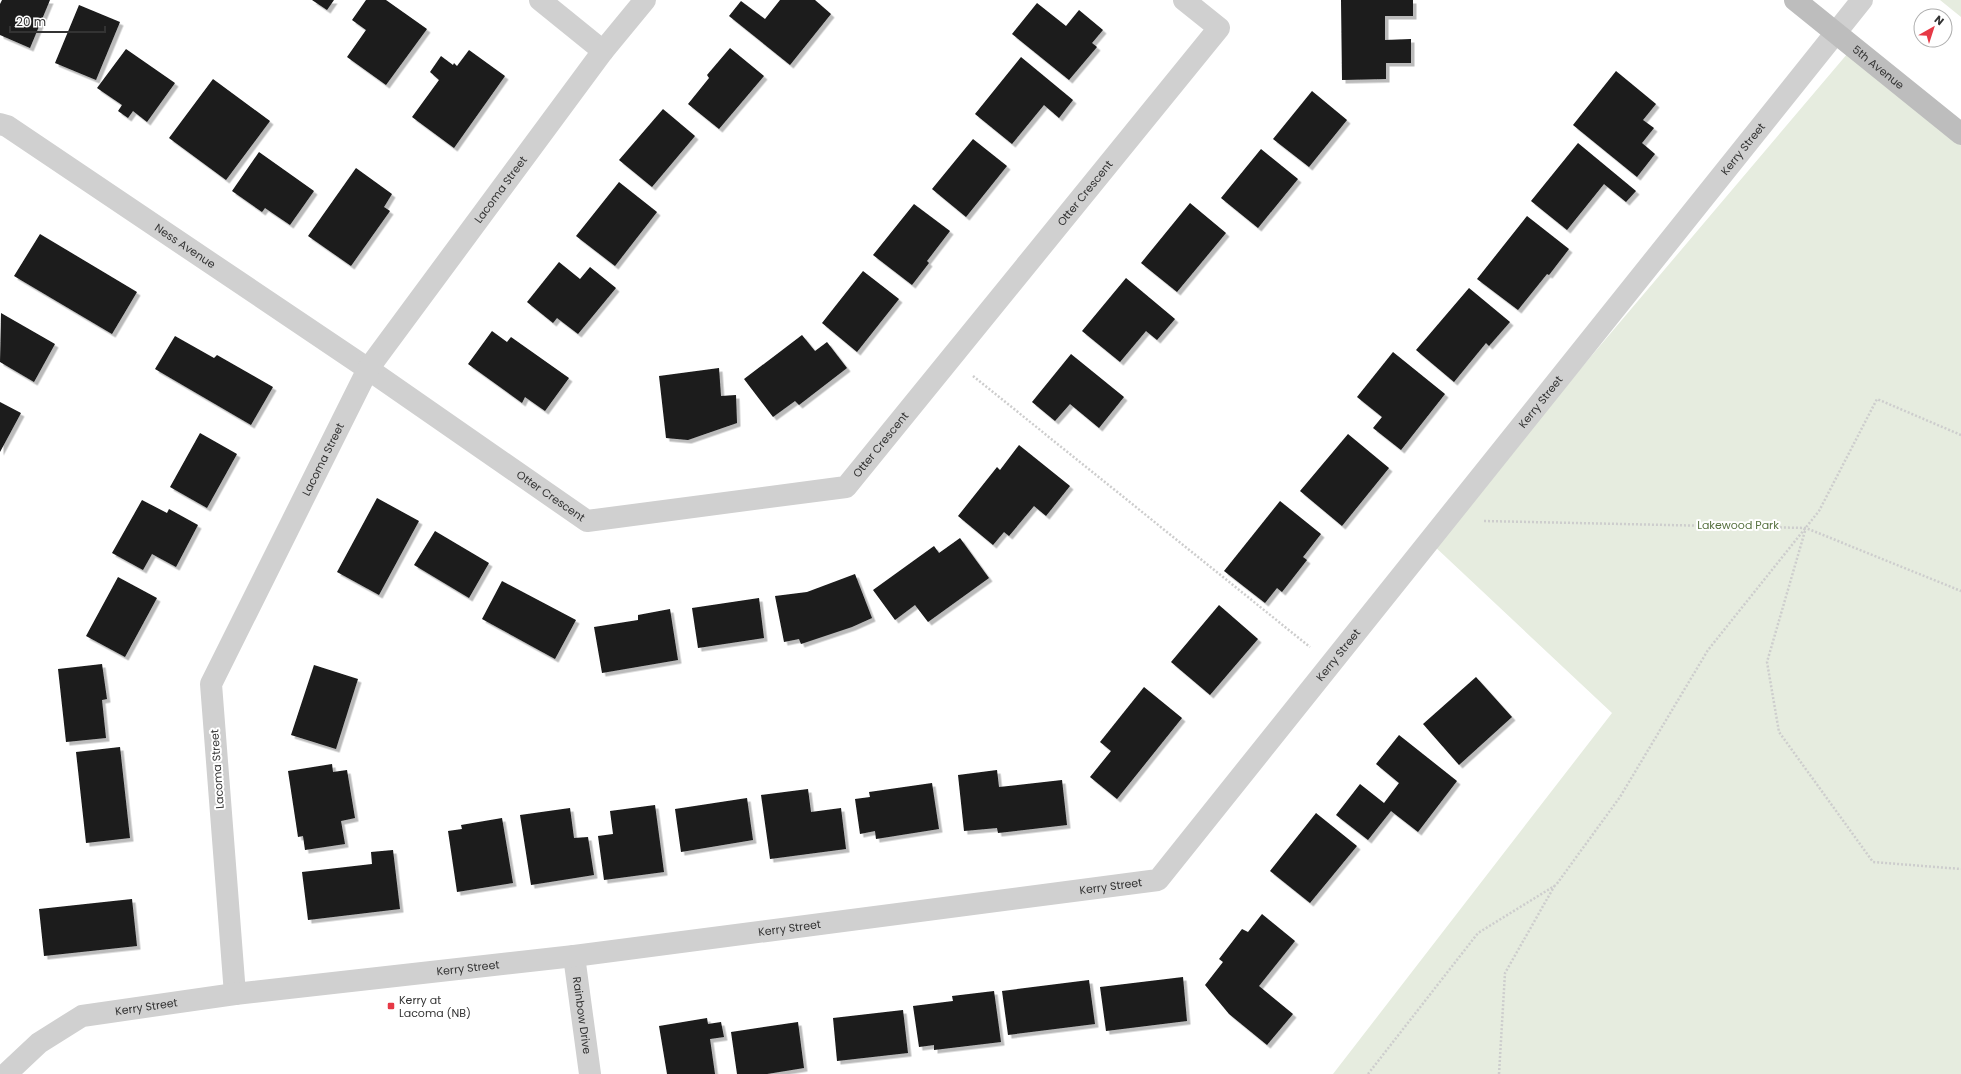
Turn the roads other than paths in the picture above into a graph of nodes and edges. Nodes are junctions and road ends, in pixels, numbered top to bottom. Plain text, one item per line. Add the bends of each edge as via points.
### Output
1 (540, 0) edge
2 (645, 0) edge
3 (1184, 0) edge
4 (1795, 0) edge
5 (1862, 0) edge
6 (1836, 33) junction
7 (603, 51) junction
8 (2, 130) edge
9 (1961, 134) edge
10 (368, 369) junction
11 (574, 956) junction
12 (235, 994) junction
13 (6, 1074) edge
14 (590, 1074) edge

1 - 7 street
2 - 7 street, Lacoma Street
3 - 10 street, Otter Crescent via 1219,28 846,487 587,521
4 - 6 main road, 5th Avenue
5 - 6 street, Kerry Street
6 - 9 main road, 5th Avenue
6 - 11 street, Kerry Street via 1158,880
7 - 10 street, Lacoma Street
8 - 10 street, Ness Avenue
10 - 12 street, Lacoma Street via 211,684
11 - 12 street, Kerry Street
11 - 14 street, Rainbow Drive
12 - 13 street, Kerry Street via 82,1016 39,1043

